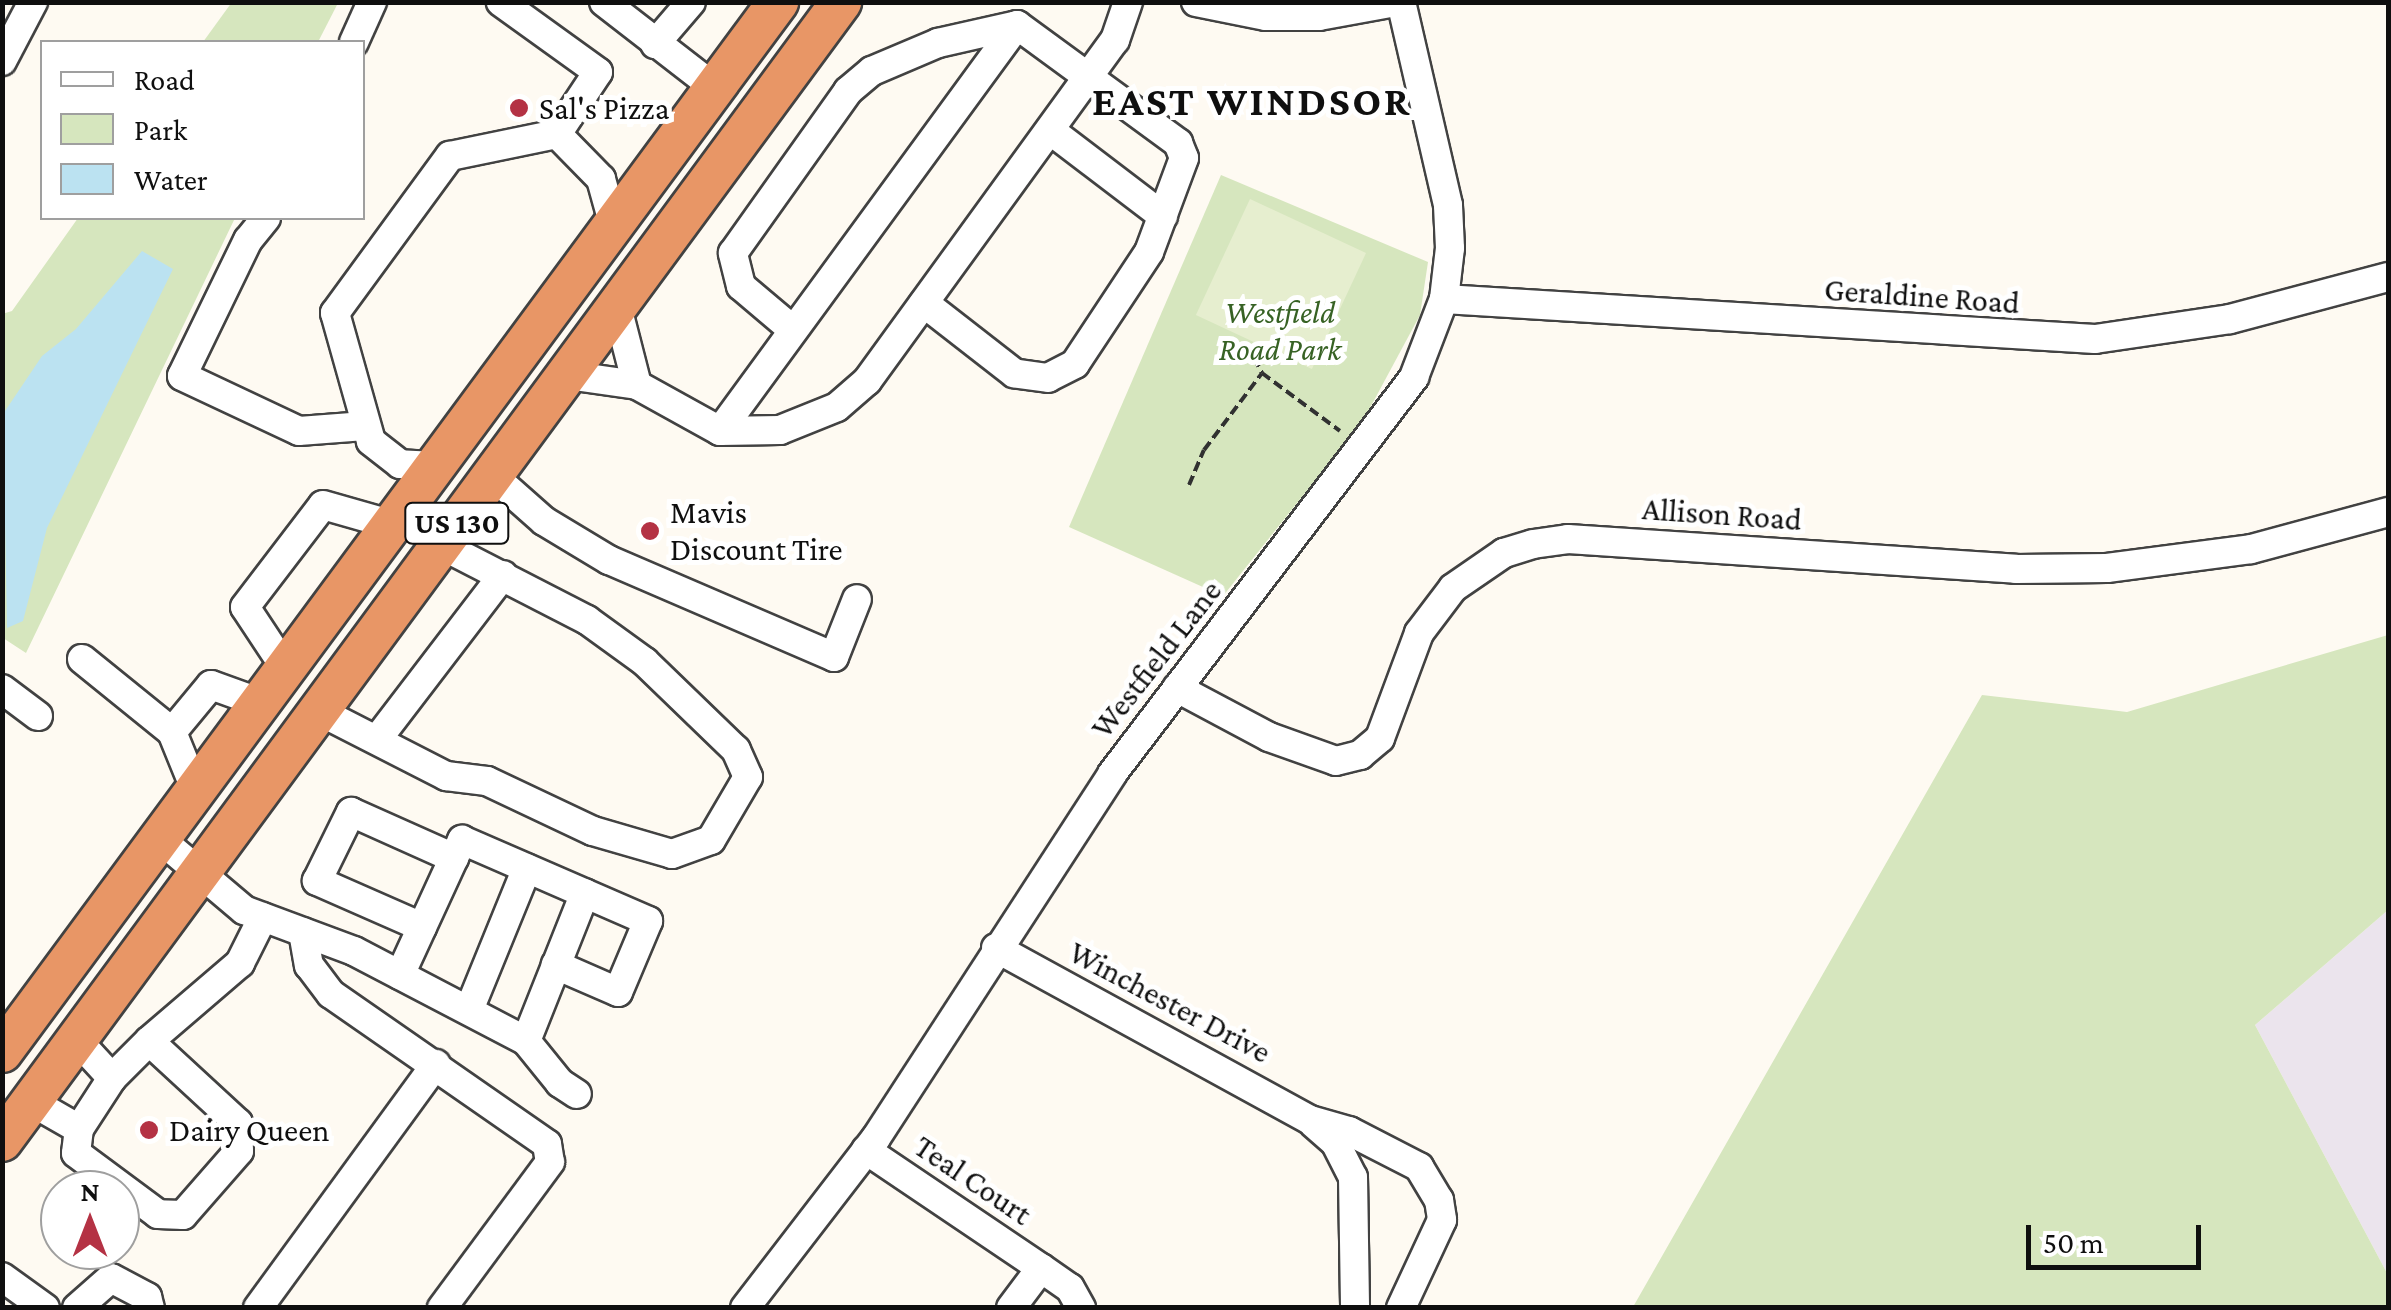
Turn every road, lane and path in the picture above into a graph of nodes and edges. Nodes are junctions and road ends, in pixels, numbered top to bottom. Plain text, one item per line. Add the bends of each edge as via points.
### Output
1 (33, 2) edge
2 (372, 2) edge
3 (501, 2) edge
4 (604, 2) edge
5 (691, 2) edge
6 (841, 2) edge
7 (1128, 2) edge
8 (1196, 2) edge
9 (1399, 2) edge
10 (775, 4) edge
11 (1017, 25) junction
12 (355, 40) edge
13 (656, 44) junction
14 (2, 61) edge
15 (1090, 76) junction
16 (714, 88) junction
17 (1050, 130) junction
18 (557, 134) junction
19 (1163, 216) junction
20 (264, 220) edge
21 (614, 226) junction
22 (2388, 277) edge
23 (1444, 299) junction
24 (924, 303) junction
25 (617, 307) junction
26 (793, 330) junction
27 (1258, 343) dead end
28 (1262, 374) junction
29 (566, 375) junction
30 (637, 385) junction
31 (366, 426) junction
32 (720, 432) junction
33 (1341, 432) dead end
34 (436, 466) junction
35 (492, 476) junction
36 (1190, 485) dead end
37 (2388, 512) edge
38 (393, 525) junction
39 (441, 545) junction
40 (503, 575) junction
41 (858, 599) dead end
42 (82, 659) dead end
43 (286, 668) junction
44 (1177, 688) junction
45 (2, 689) edge
46 (261, 702) junction
47 (319, 711) junction
48 (38, 716) dead end
49 (172, 732) junction
50 (379, 737) junction
51 (196, 790) junction
52 (160, 839) junction
53 (454, 858) junction
54 (528, 868) junction
55 (199, 873) junction
56 (585, 893) junction
57 (262, 917) junction
58 (422, 927) junction
59 (304, 932) junction
60 (996, 948) junction
61 (556, 966) junction
62 (400, 975) junction
63 (469, 1010) junction
64 (77, 1040) junction
65 (149, 1040) junction
66 (526, 1040) junction
67 (7, 1041) edge
68 (436, 1064) junction
69 (112, 1078) junction
70 (577, 1094) dead end
71 (32, 1102) junction
72 (1310, 1120) junction
73 (80, 1129) junction
74 (2, 1141) edge
75 (866, 1150) junction
76 (1041, 1268) junction
77 (2, 1277) edge
78 (45, 1308) edge
79 (77, 1308) edge
80 (150, 1308) edge
81 (258, 1308) edge
82 (442, 1308) edge
83 (745, 1308) edge
84 (1011, 1308) edge
85 (1081, 1308) edge
86 (1355, 1308) edge
87 (1401, 1308) edge

1 - 14 street
2 - 12 street
3 - 18 street via 598,72
4 - 13 street
5 - 13 street
6 - 25 highway, US 130
7 - 15 street via 1115,40
8 - 9 street via 1266,16 1319,16
9 - 23 street, Westfield Lane via 1448,205
10 - 16 highway, US 130
11 - 15 street
11 - 26 street
11 - 26 street via 938,43 872,71 848,91 733,253 741,286
13 - 16 street
15 - 17 street
15 - 19 street via 1178,143 1184,158
16 - 21 highway, US 130
17 - 19 street
17 - 24 street
18 - 21 street via 602,179
18 - 31 street via 450,156 335,313
19 - 24 street via 1114,312 1075,364 1048,378 1014,374
20 - 31 street via 248,240 182,376 299,432
21 - 34 highway, US 130
22 - 23 street, Geraldine Road via 2230,318 2095,339
23 - 44 street, Westfield Lane via 1404,391
24 - 32 street via 867,381 838,406 780,430
25 - 29 highway, US 130
25 - 30 street
26 - 32 street
27 - 28 path via 1254,358
28 - 33 path
28 - 36 path via 1204,450
29 - 30 street
29 - 35 highway, US 130
30 - 32 street
31 - 34 street via 382,456
34 - 38 highway, US 130
35 - 39 highway, US 130
35 - 41 street via 544,522 609,560 834,656
37 - 44 street, Allison Road via 2251,549 2107,568 2016,569 1568,539 1532,544 1504,553 1452,588 1420,633 1380,738 1360,755 1336,761 1270,737
38 - 43 highway, US 130
38 - 43 street via 323,506 245,607
39 - 40 street
39 - 47 highway, US 130
40 - 50 street
40 - 50 street via 645,662 736,750 748,776 711,840 672,854 593,831 486,781 446,776
42 - 49 street
43 - 46 highway, US 130
44 - 60 street, Westfield Lane
45 - 48 street
46 - 49 street via 211,684
46 - 51 highway, US 130
47 - 50 street
47 - 55 highway, US 130
49 - 51 street
51 - 52 highway, US 130
52 - 55 street
52 - 67 highway, US 130
53 - 54 street via 462,840
53 - 58 street
53 - 58 street via 350,812 318,881
54 - 56 street
54 - 63 street
55 - 57 street
55 - 64 highway, US 130
56 - 61 street
56 - 61 street via 648,921 618,992
57 - 59 street
57 - 65 street via 240,963
58 - 62 street
59 - 62 street
59 - 68 street via 310,964 331,994
60 - 72 street, Winchester Drive
60 - 75 street, Westfield Lane
61 - 66 street
62 - 63 street
63 - 66 street
64 - 69 street
64 - 71 highway, US 130
65 - 69 street
65 - 73 street via 238,1123 239,1151 222,1177 182,1216 158,1214 76,1154
66 - 70 street via 560,1084
68 - 81 street
68 - 82 street via 547,1144 550,1162
69 - 73 street
71 - 73 street
71 - 74 highway, US 130
72 - 86 street, Winchester Drive via 1335,1142 1353,1177
72 - 87 street, Winchester Drive via 1408,1160 1432,1182 1440,1200 1438,1240
75 - 76 street, Teal Court
75 - 83 street, Westfield Lane
76 - 84 street, Teal Court
76 - 85 street, Teal Court via 1070,1288
77 - 78 street
79 - 80 street via 111,1278 147,1297

